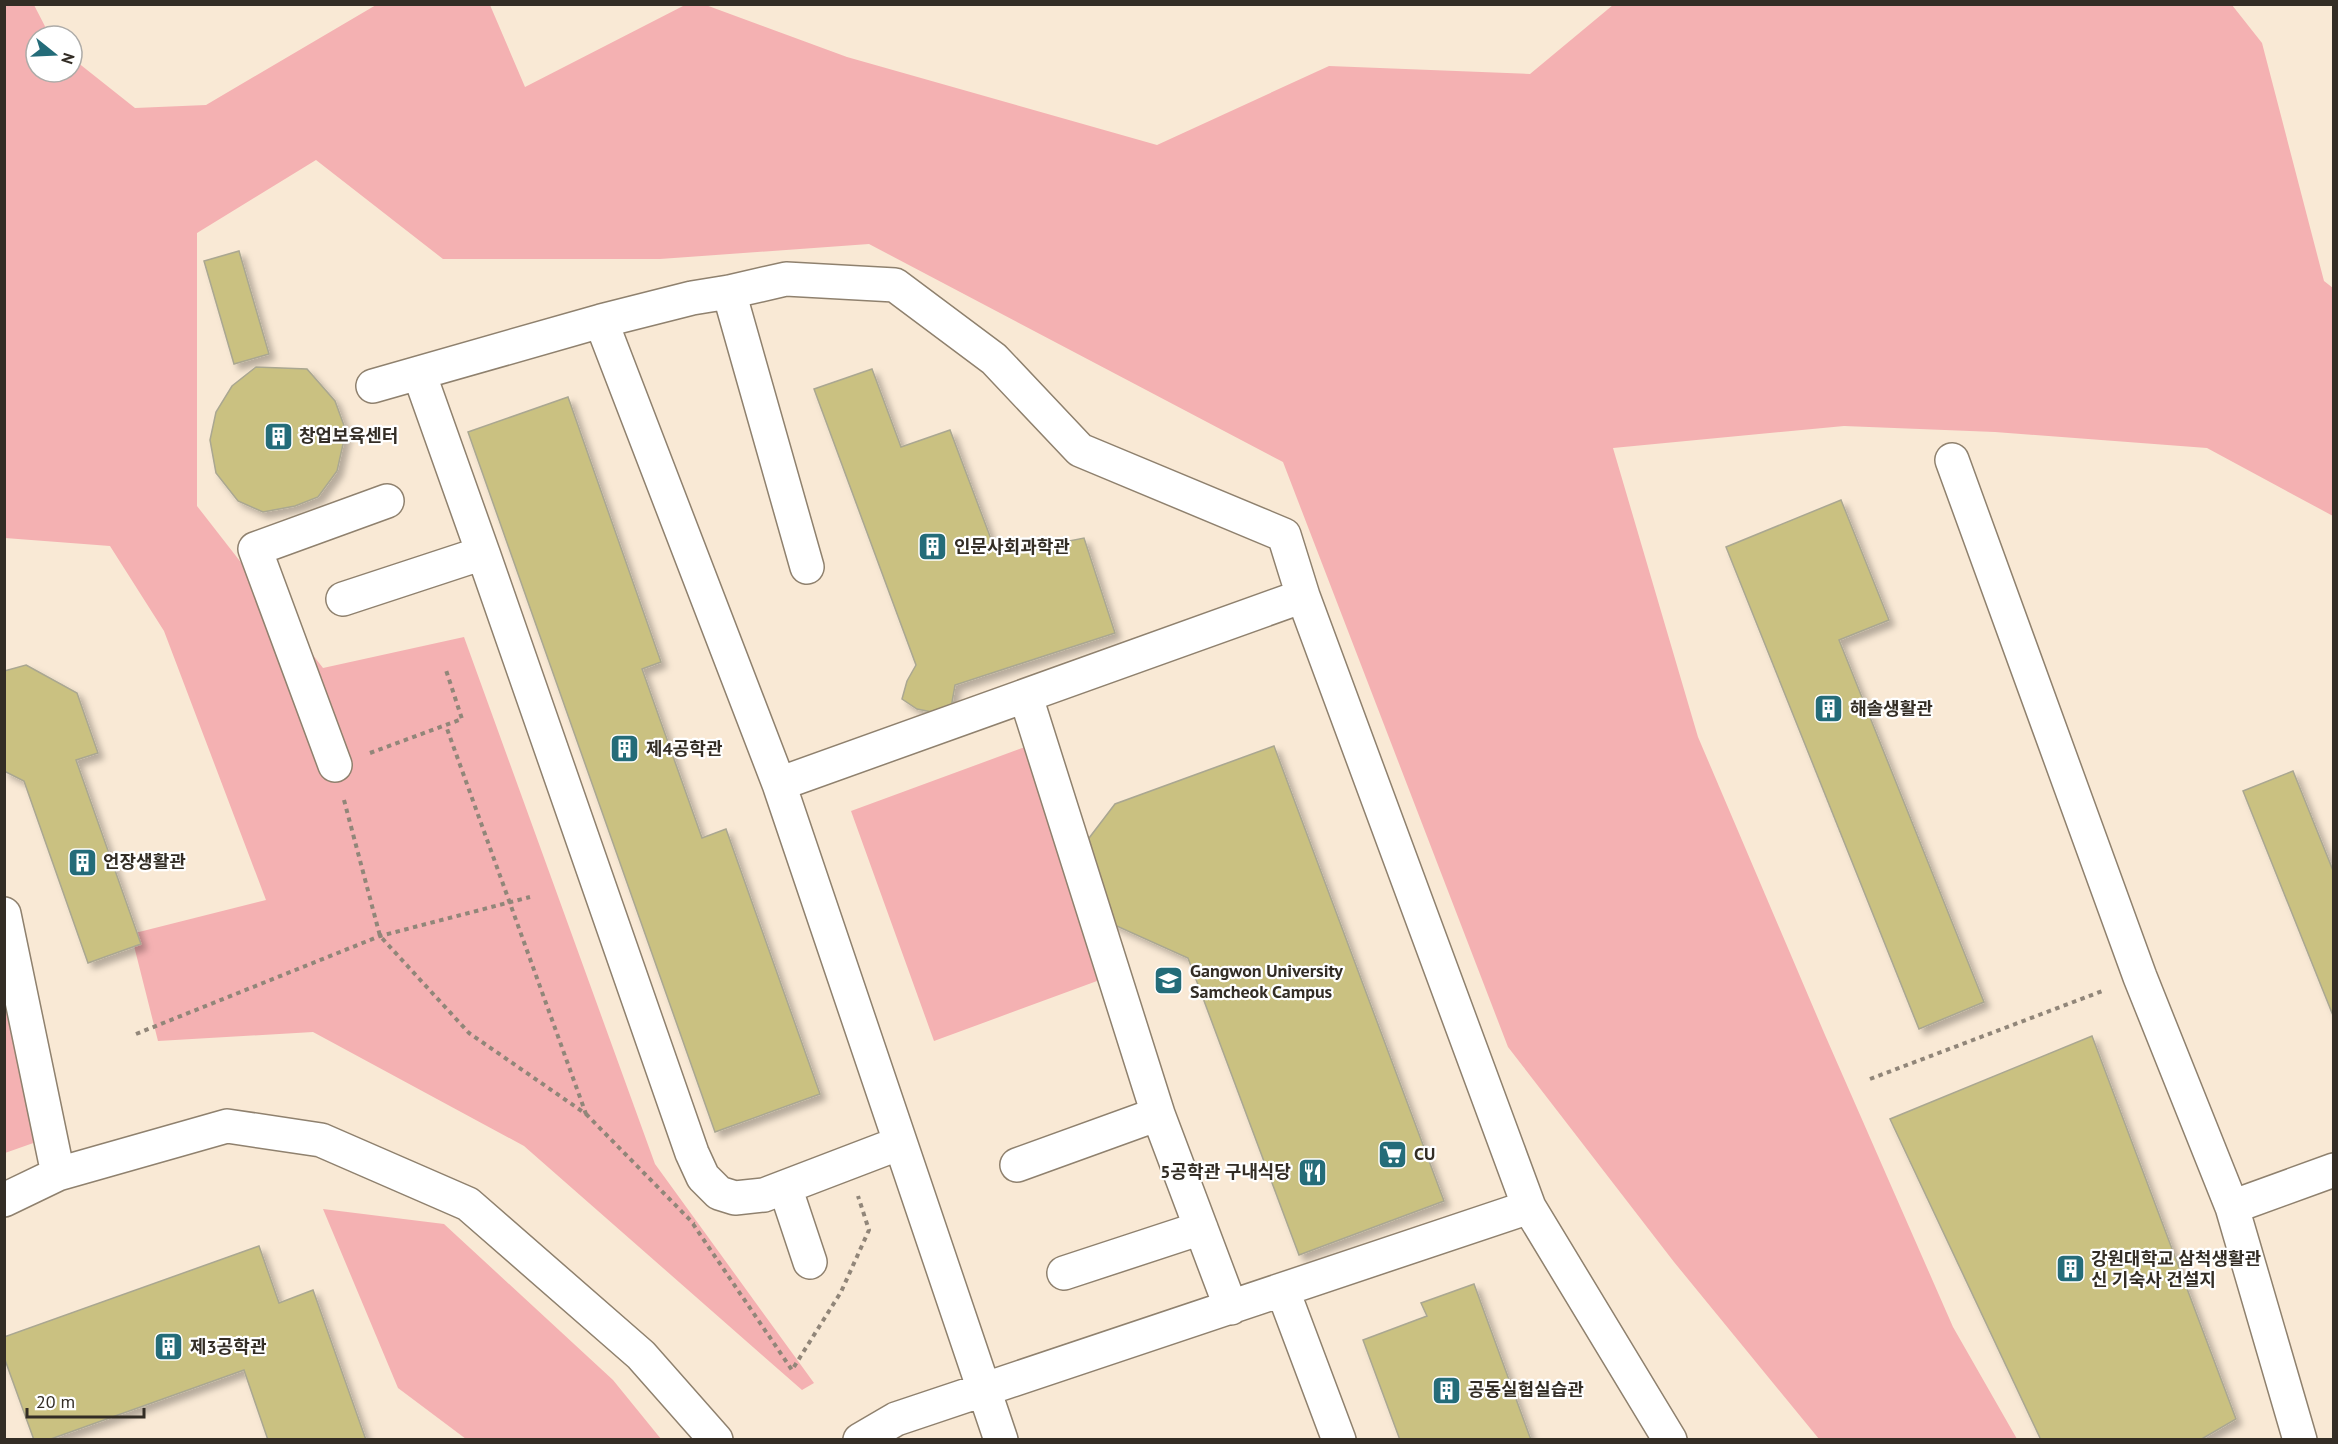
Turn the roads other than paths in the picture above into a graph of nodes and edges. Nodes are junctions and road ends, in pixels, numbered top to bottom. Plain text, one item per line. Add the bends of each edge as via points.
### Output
1 (729, 292) junction
2 (601, 321) junction
3 (419, 373) junction
4 (373, 386) dead end
5 (1952, 460) dead end
6 (387, 501) dead end
7 (483, 553) junction
8 (807, 567) dead end
9 (1303, 596) junction
10 (343, 599) dead end
11 (1026, 696) junction
12 (335, 765) road end
13 (779, 784) junction
14 (4, 914) edge
15 (1158, 1114) junction
16 (900, 1143) junction
17 (1017, 1165) dead end
18 (2334, 1170) edge
19 (58, 1174) junction
20 (786, 1187) junction
21 (4, 1200) edge
22 (1529, 1207) junction
23 (2232, 1207) junction
24 (1201, 1228) junction
25 (810, 1262) dead end
26 (1064, 1273) dead end
27 (1283, 1291) junction
28 (1231, 1308) junction
29 (983, 1389) junction
30 (716, 1440) edge
31 (860, 1440) edge
32 (1001, 1440) edge
33 (1339, 1440) edge
34 (1670, 1440) edge
35 (2300, 1440) edge

1 - 2 street
1 - 8 street
1 - 9 street via 786,279 895,285 994,359 1080,450 1284,535
2 - 3 street
2 - 13 street
3 - 4 street
3 - 7 street
5 - 23 street via 2140,977
6 - 12 street via 255,549
7 - 10 street
7 - 20 street via 692,1153 704,1177 719,1193 735,1198 764,1195
9 - 11 street
9 - 22 street
11 - 13 street
11 - 15 street
13 - 16 street
14 - 19 street
15 - 17 street
15 - 24 street
16 - 20 street
16 - 29 street
18 - 23 street
19 - 21 street
19 - 30 street via 227,1126 321,1140 468,1204 642,1355
20 - 25 street
22 - 27 street
22 - 34 street
23 - 35 street
24 - 26 street
24 - 28 street
27 - 28 street
27 - 33 street
28 - 29 street
29 - 31 street via 896,1419
29 - 32 street

